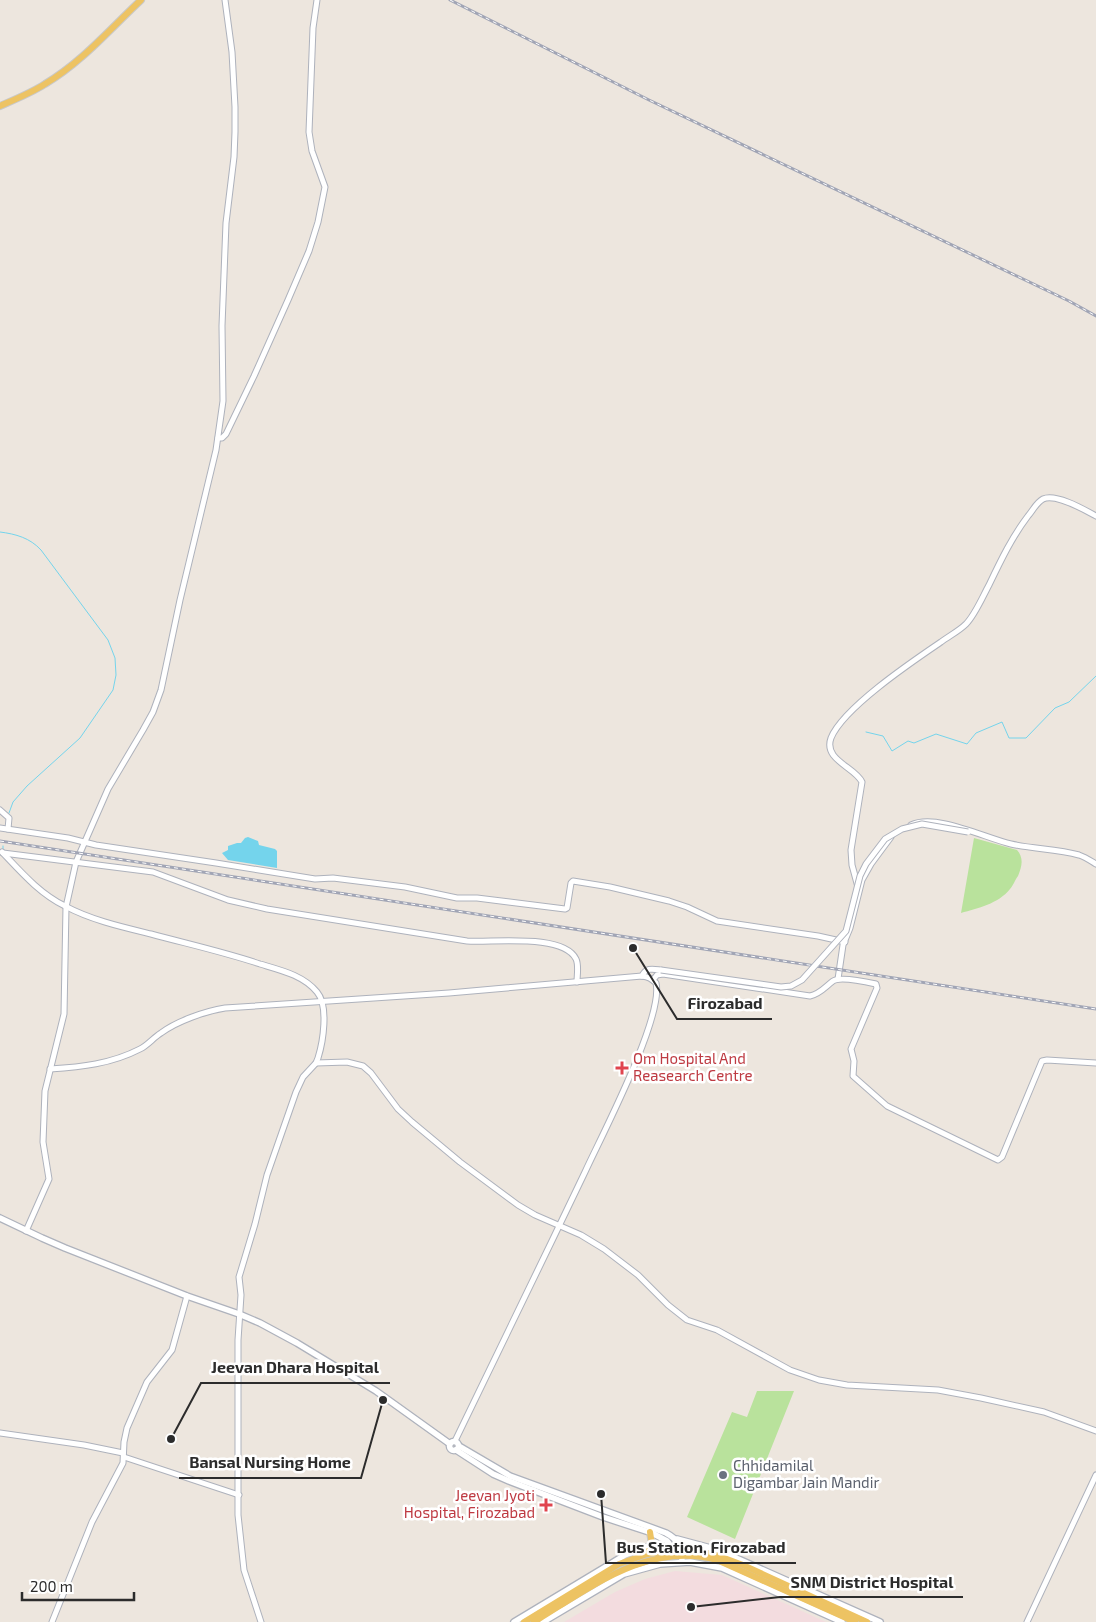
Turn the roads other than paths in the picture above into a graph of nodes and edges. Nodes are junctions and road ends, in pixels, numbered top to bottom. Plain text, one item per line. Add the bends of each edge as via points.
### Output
1 (141, 0) edge
2 (225, 0) edge
3 (317, 0) edge
4 (0, 106) edge
5 (218, 438) junction
6 (1096, 516) edge
7 (0, 810) edge
8 (0, 828) edge
9 (8, 829) junction
10 (975, 833) junction
11 (84, 842) junction
12 (1, 852) edge
13 (76, 862) junction
14 (1096, 864) edge
15 (859, 890) junction
16 (66, 907) junction
17 (844, 942) junction
18 (642, 976) junction
19 (838, 979) junction
20 (653, 980) junction
21 (576, 982) junction
22 (322, 1001) junction
23 (316, 1063) junction
24 (1096, 1063) edge
25 (50, 1069) junction
26 (0, 1218) edge
27 (560, 1226) junction
28 (26, 1231) junction
29 (187, 1296) junction
30 (239, 1314) junction
31 (1096, 1431) edge
32 (0, 1433) edge
33 (455, 1445) junction
34 (124, 1455) junction
35 (1096, 1475) edge
36 (238, 1495) junction
37 (584, 1506) junction
38 (650, 1532) junction
39 (674, 1538) junction
40 (652, 1545) junction
41 (647, 1554) junction
42 (674, 1556) junction
43 (682, 1556) junction
44 (52, 1622) edge
45 (261, 1622) edge
46 (514, 1622) edge
47 (524, 1622) edge
48 (534, 1622) edge
49 (543, 1622) edge
50 (842, 1622) edge
51 (855, 1622) edge
52 (867, 1622) edge
53 (880, 1622) edge
54 (1027, 1622) edge

1 - 4 main road via 87,53 47,84
2 - 5 street via 232,52 235,132 226,223 223,401
3 - 5 street via 308,132 325,191 312,241 288,300 225,435
5 - 11 street via 161,690 153,712 108,789
6 - 15 street via 1051,497 1042,500 1011,540 968,622 889,679 848,714 831,738 833,755 862,782 851,854
7 - 9 street via 9,818
8 - 9 street
9 - 11 street
10 - 14 street via 1009,844 1080,855
10 - 15 street via 922,821 898,832 887,841 865,874
10 - 18 street, bridge via 924,824 905,828 885,839 860,876 846,931 795,984 781,987 662,970 647,970
11 - 13 street
11 - 17 street via 315,879 333,878 405,887 457,898 482,898 565,909 573,881 669,901 717,920
12 - 13 street
12 - 16 street via 42,893
13 - 16 street
13 - 21 street via 154,872 228,900 267,909 467,941 526,940 547,944 574,956 578,967
15 - 17 street
16 - 22 street via 130,929 296,976 313,988
16 - 25 street via 64,1014
17 - 19 street
18 - 20 street
18 - 21 street
19 - 20 street via 810,996 663,974
19 - 24 street via 877,986 851,1049 853,1076 887,1106 995,1159 1002,1157 1042,1061
20 - 27 street via 657,989 646,1035
21 - 22 street
22 - 23 street via 323,1032
22 - 25 street via 218,1009 172,1026 140,1049 106,1062
23 - 27 street via 347,1062 363,1066 406,1117 460,1162 525,1210
23 - 30 street via 298,1086 267,1175 239,1277
25 - 28 street via 45,1091 43,1136 49,1179
26 - 28 main road
27 - 31 street via 604,1249 687,1320 717,1330 799,1374 847,1385 963,1394 1044,1412
27 - 33 street
28 - 29 main road
29 - 30 main road
29 - 34 street via 172,1350 148,1382 127,1428
30 - 33 main road via 297,1343 376,1391
30 - 36 street
32 - 34 street via 84,1445
33 - 37 main road via 503,1474
34 - 36 street
34 - 44 street via 86,1536
35 - 54 street
36 - 45 street via 244,1570
37 - 38 main road
37 - 39 main road via 654,1528
38 - 40 main road
38 - 42 main road via 667,1541
39 - 43 main road via 680,1545
39 - 53 main road via 718,1550
40 - 41 main road
40 - 46 main road via 618,1559
41 - 42 main road
41 - 47 main road via 608,1570
42 - 43 main road
42 - 43 main road
42 - 48 main road via 625,1568
42 - 49 main road via 660,1564 624,1574
43 - 50 main road via 722,1568
43 - 51 main road via 717,1560
43 - 52 main road via 697,1551 719,1556

